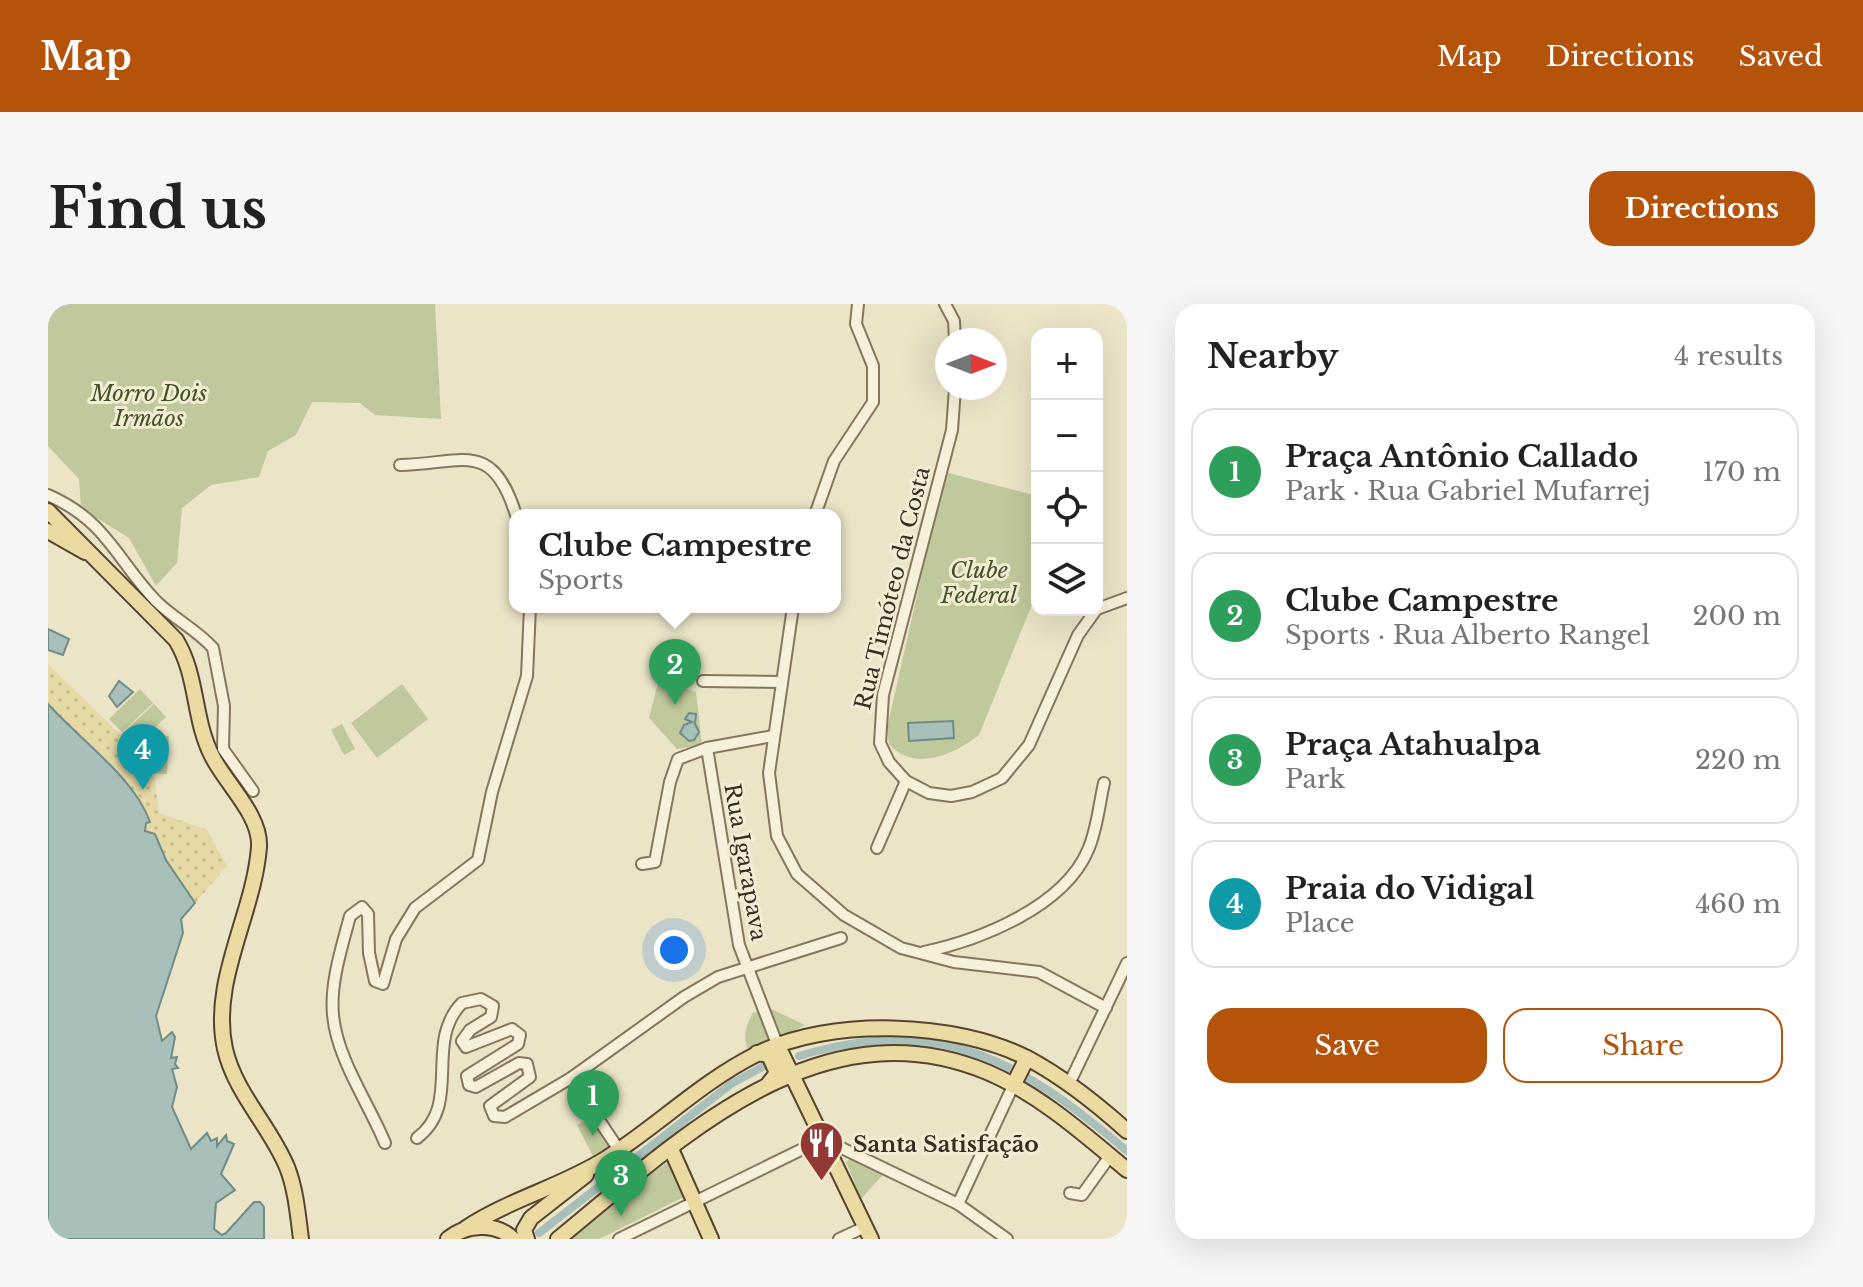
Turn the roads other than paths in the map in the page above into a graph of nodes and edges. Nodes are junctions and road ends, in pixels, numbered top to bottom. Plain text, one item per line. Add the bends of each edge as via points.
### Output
1 (858, 304) edge
2 (945, 304) edge
3 (954, 328) edge
4 (954, 400) edge
5 (400, 465) dead end
6 (48, 495) edge
7 (514, 509) edge
8 (817, 509) edge
9 (48, 511) edge
10 (48, 531) edge
11 (102, 562) junction
12 (1127, 598) edge
13 (1103, 607) edge
14 (530, 613) edge
15 (792, 613) edge
16 (1092, 616) edge
17 (703, 681) dead end
18 (782, 682) junction
19 (773, 736) junction
20 (707, 748) junction
21 (906, 781) junction
22 (1104, 783) dead end
23 (253, 791) dead end
24 (877, 848) dead end
25 (642, 864) dead end
26 (841, 938) dead end
27 (918, 954) junction
28 (1127, 963) edge
29 (746, 967) junction
30 (1106, 1008) junction
31 (777, 1044) junction
32 (757, 1053) junction
33 (1027, 1058) junction
34 (791, 1074) junction
35 (571, 1078) junction
36 (769, 1083) junction
37 (1069, 1084) junction
38 (1013, 1086) junction
39 (801, 1095) junction
40 (1127, 1131) edge
41 (417, 1138) dead end
42 (823, 1139) junction
43 (385, 1143) dead end
44 (671, 1149) junction
45 (619, 1150) junction
46 (1110, 1156) junction
47 (605, 1160) junction
48 (1127, 1170) edge
49 (1070, 1193) dead end
50 (695, 1202) junction
51 (958, 1204) junction
52 (297, 1209) junction
53 (466, 1228) junction
54 (868, 1233) edge
55 (560, 1238) edge
56 (301, 1239) edge
57 (315, 1239) edge
58 (448, 1239) edge
59 (513, 1239) edge
60 (527, 1239) edge
61 (619, 1239) edge
62 (711, 1239) edge
63 (839, 1239) edge
64 (1007, 1239) edge

1 - 8 street via 856,324 873,366 873,402 834,461
2 - 3 street
4 - 21 street, Rua Timóteo da Costa via 952,430 883,695 880,743
5 - 7 street via 472,458 487,465 509,493
6 - 23 street via 98,527 155,600 213,648 224,706 223,749
9 - 11 main road
10 - 11 main road
11 - 52 main road via 184,652 209,749 257,832 257,858 221,1024 235,1079 287,1168
12 - 13 street
14 - 43 street via 527,676 478,860 415,908 396,939 383,984 375,981 366,909 350,916 334,985 333,1015 350,1069
15 - 18 street
16 - 21 street via 1078,635 1029,745 1002,778 951,796 929,793
17 - 18 street
18 - 19 street
19 - 20 street
19 - 27 street via 773,818 797,874 844,915
20 - 25 street via 678,759 655,862
20 - 29 street, Rua Igarapava via 728,890
21 - 24 street
22 - 27 street via 1089,849 1067,879 986,935
26 - 29 street
27 - 30 street via 1039,972
28 - 30 street
29 - 31 street, Rua Igarapava
29 - 35 street via 691,992
30 - 37 street
31 - 32 main road
31 - 33 main road via 833,1032 902,1027
31 - 34 main road
32 - 36 main road via 769,1055 776,1066
32 - 45 main road via 710,1079
33 - 37 main road
33 - 38 main road
34 - 36 main road
34 - 38 main road via 857,1056 913,1055 960,1063
34 - 39 main road
35 - 41 street via 512,1115 494,1116 490,1106 524,1083 531,1068 519,1063 481,1085 469,1085 471,1071 520,1038 512,1029 470,1048 463,1045 465,1034 493,1011 489,1001 470,999 454,1011 445,1029 440,1110
35 - 45 street
36 - 39 main road
36 - 44 main road via 738,1099
37 - 40 main road
38 - 46 main road
38 - 51 street
39 - 42 main road
42 - 50 street
42 - 51 street
42 - 54 main road
44 - 50 main road
44 - 55 main road
45 - 47 main road
46 - 48 main road
46 - 49 street via 1082,1195
47 - 53 main road
47 - 60 main road via 531,1218 524,1230
50 - 61 street
50 - 62 main road
51 - 64 street
52 - 56 main road
52 - 57 main road
53 - 58 main road
53 - 59 main road via 492,1228
54 - 63 street

